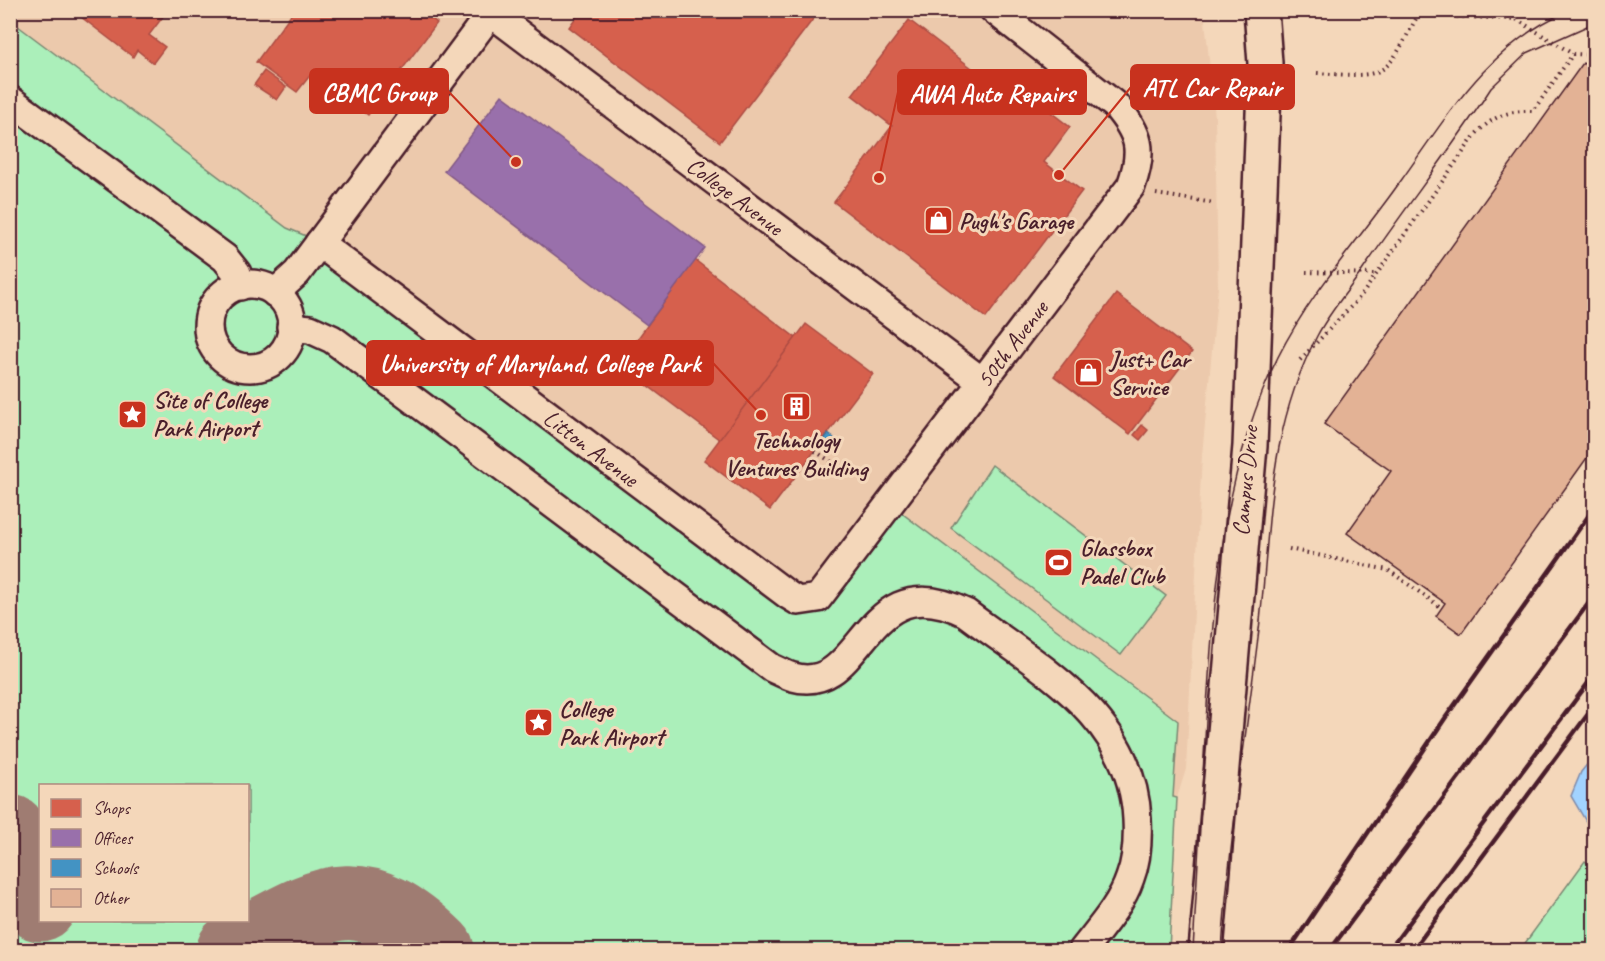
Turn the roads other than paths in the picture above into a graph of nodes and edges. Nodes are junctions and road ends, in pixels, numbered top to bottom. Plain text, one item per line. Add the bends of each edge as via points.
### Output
1 (994, 10) edge
2 (1261, 10) edge
3 (490, 11) edge
4 (10, 100) edge
5 (319, 243) junction
6 (240, 286) junction
7 (274, 293) junction
8 (291, 327) junction
9 (983, 382) junction
10 (809, 601) joint
11 (1083, 951) edge
12 (1206, 951) edge

1 - 9 street, 50th Avenue via 1115,105 1132,124 1139,144 1139,164 1131,186
2 - 12 main road, Campus Drive via 1265,63 1250,446
3 - 5 street
3 - 9 street, College Avenue
4 - 6 street via 225,258 237,273
5 - 7 street via 297,273
5 - 10 street, Litton Avenue via 788,596
6 - 7 street via 254,284
6 - 8 street via 223,293 212,308 207,325 209,340 225,360 238,367 264,366 282,355 291,339
7 - 8 street via 286,304
8 - 11 street via 310,328 332,339 772,668 794,677 810,678 830,672 894,609 910,600 928,600 966,613 1080,698 1106,726 1125,761 1136,796 1138,837 1130,878 1114,910
9 - 10 street, 50th Avenue via 825,591

